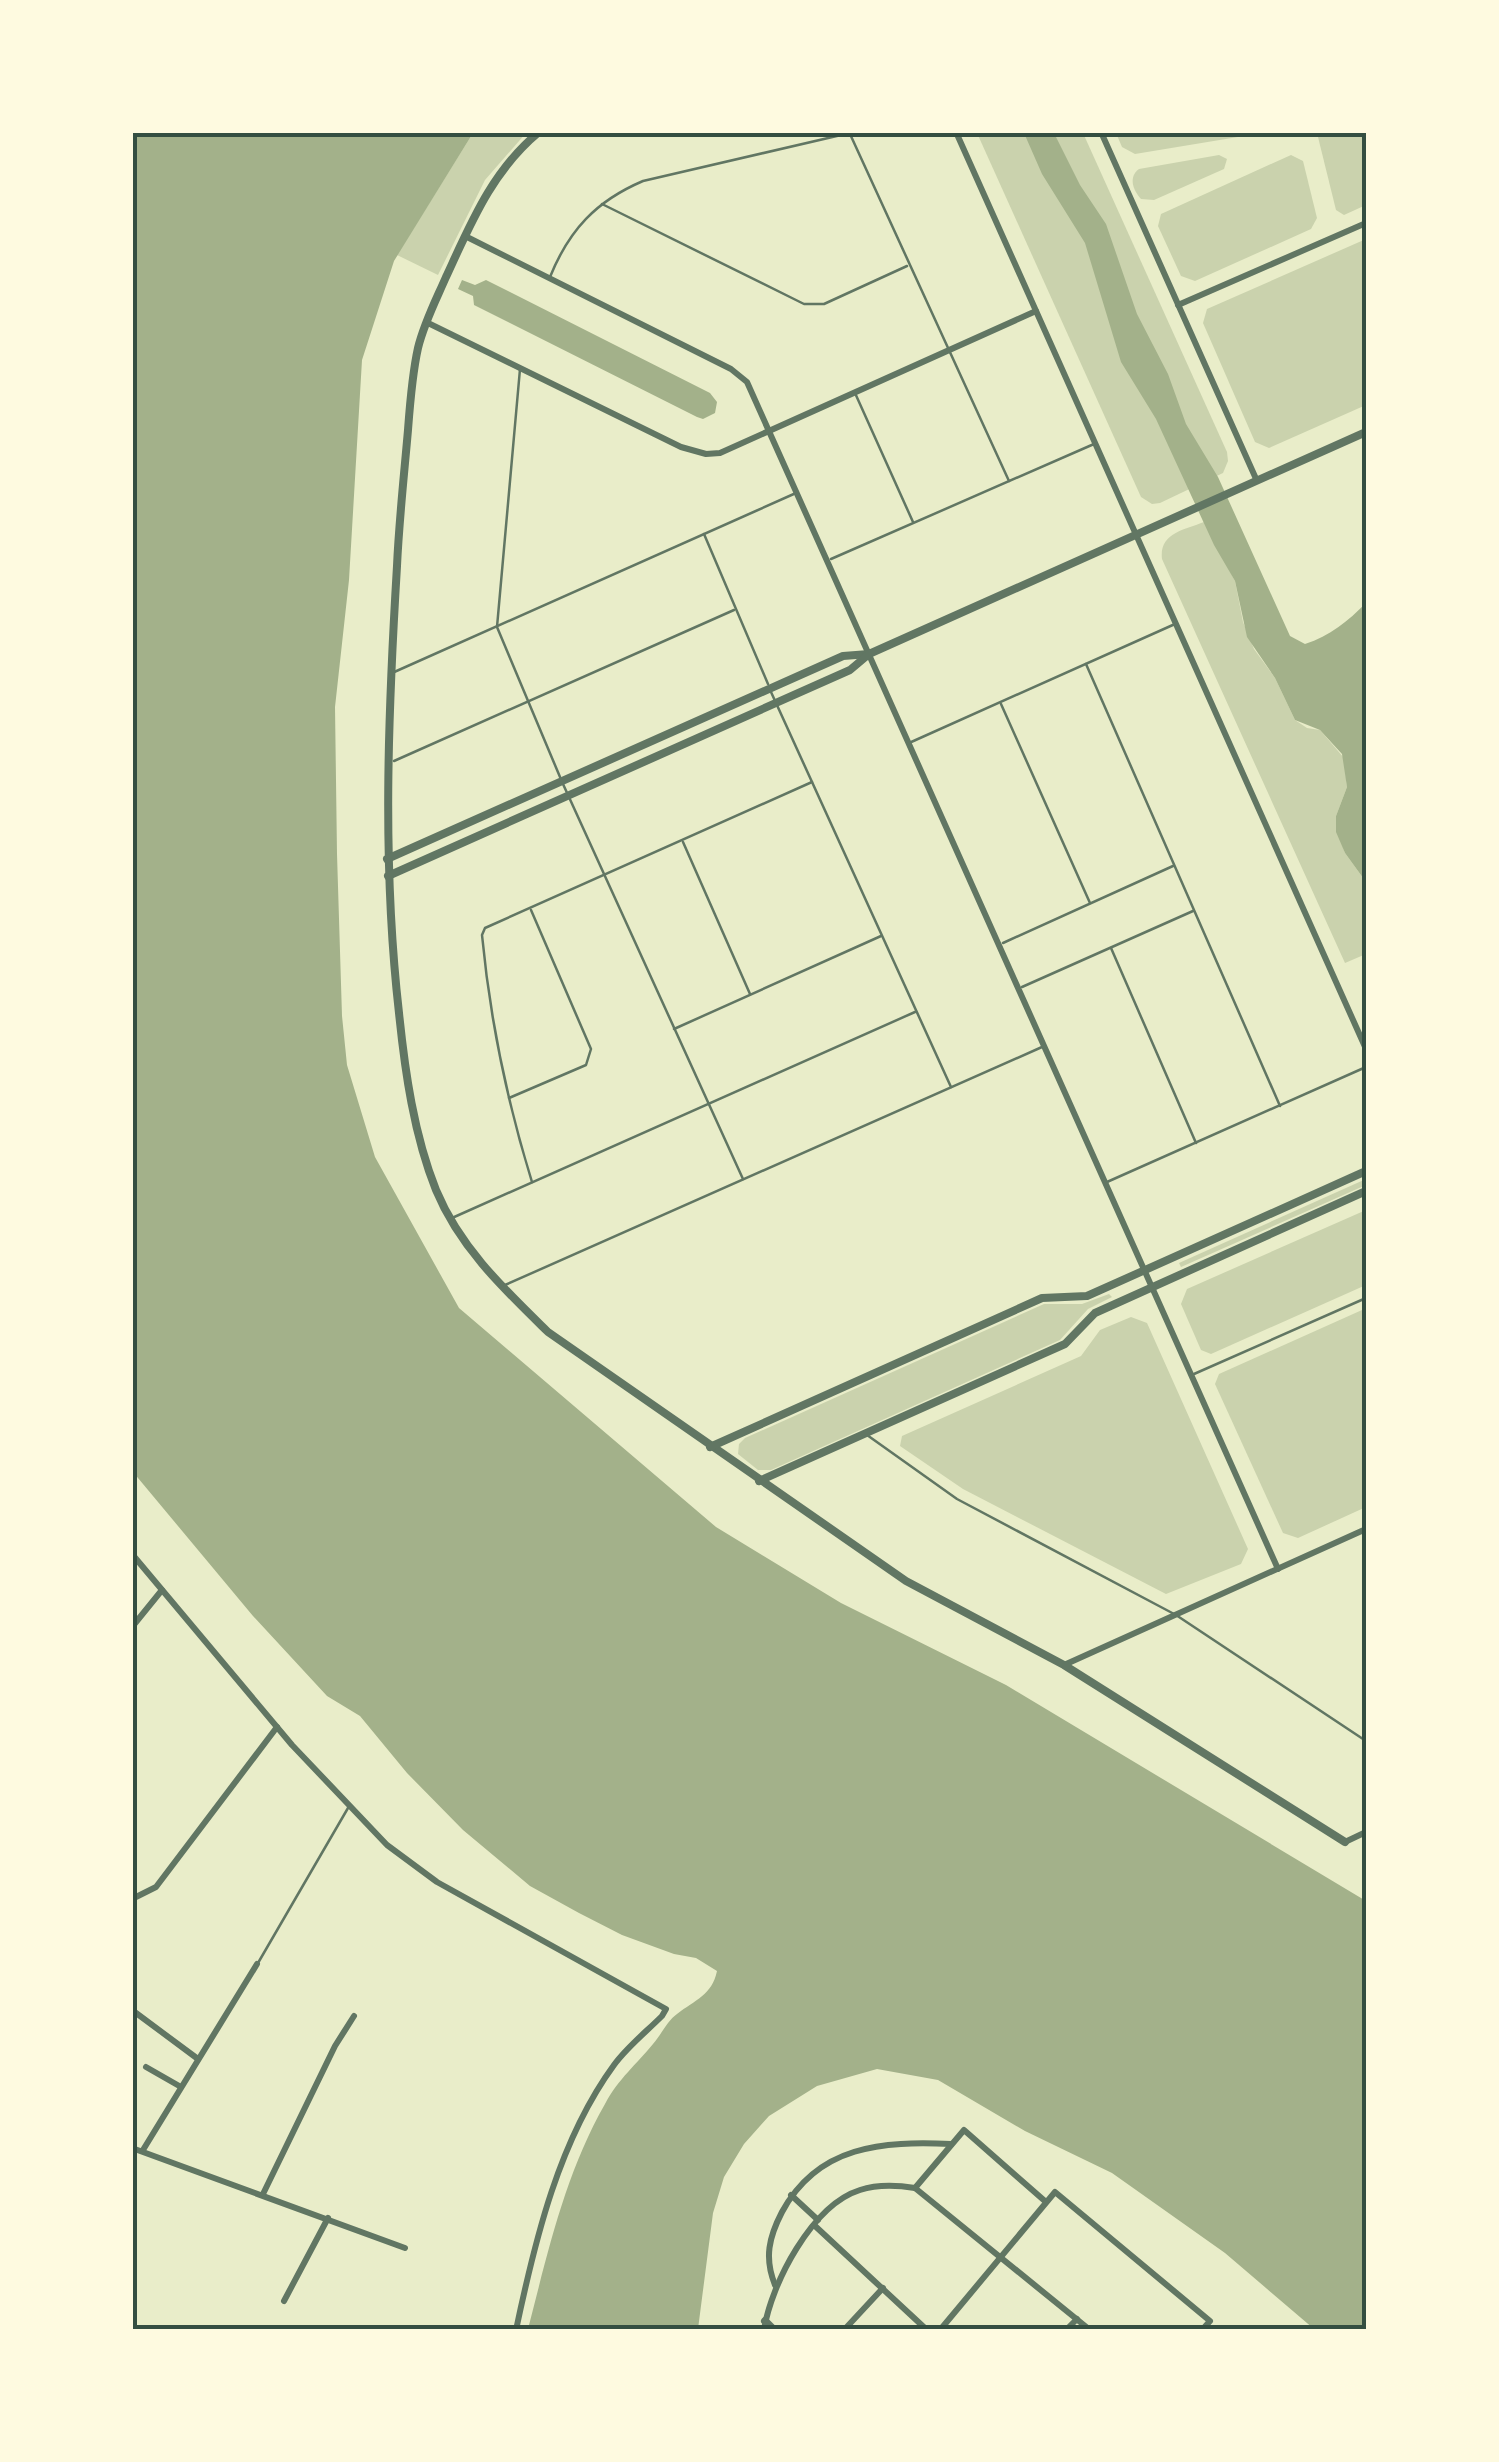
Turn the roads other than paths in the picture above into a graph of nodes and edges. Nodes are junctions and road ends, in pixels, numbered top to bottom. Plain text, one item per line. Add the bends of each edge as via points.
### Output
1 (540, 132) edge
2 (956, 132) edge
3 (1101, 132) edge
4 (852, 133) edge
5 (601, 203) junction
6 (1366, 223) edge
7 (465, 236) junction
8 (910, 264) junction
9 (549, 278) junction
10 (1178, 305) junction
11 (1036, 311) junction
12 (426, 322) junction
13 (949, 350) junction
14 (520, 367) junction
15 (855, 392) junction
16 (771, 430) junction
17 (1366, 432) edge
18 (1095, 443) junction
19 (1257, 480) junction
20 (1009, 481) junction
21 (797, 492) junction
22 (914, 523) junction
23 (704, 534) junction
24 (1136, 535) junction
25 (827, 561) junction
26 (736, 609) junction
27 (1176, 624) junction
28 (496, 627) junction
29 (869, 654) junction
30 (1086, 664) junction
31 (390, 674) junction
32 (770, 689) junction
33 (528, 701) junction
34 (1000, 702) junction
35 (776, 703) junction
36 (909, 743) junction
37 (388, 764) junction
38 (562, 782) junction
39 (812, 782) junction
40 (568, 796) junction
41 (682, 840) junction
42 (387, 859) junction
43 (1175, 866) junction
44 (604, 875) junction
45 (388, 876) junction
46 (1090, 904) junction
47 (530, 908) junction
48 (1194, 910) junction
49 (882, 936) junction
50 (1000, 944) junction
51 (1111, 948) junction
52 (1018, 989) junction
53 (750, 994) junction
54 (916, 1011) junction
55 (674, 1029) junction
56 (1043, 1046) junction
57 (1366, 1049) edge
58 (1366, 1067) edge
59 (951, 1087) junction
60 (508, 1099) junction
61 (708, 1105) junction
62 (1280, 1106) junction
63 (1196, 1143) junction
64 (1366, 1171) edge
65 (743, 1180) junction
66 (532, 1182) junction
67 (1106, 1183) junction
68 (1366, 1191) edge
69 (450, 1218) junction
70 (1142, 1270) junction
71 (501, 1286) junction
72 (1150, 1288) junction
73 (1366, 1298) edge
74 (1192, 1375) junction
75 (865, 1434) junction
76 (710, 1447) junction
77 (759, 1481) junction
78 (1366, 1529) edge
79 (132, 1554) edge
80 (1278, 1569) junction
81 (162, 1590) junction
82 (1176, 1615) junction
83 (132, 1627) edge
84 (1064, 1665) junction
85 (277, 1727) junction
86 (1366, 1741) edge
87 (348, 1808) junction
88 (1366, 1832) edge
89 (1346, 1842) joint
90 (132, 1899) edge
91 (257, 1964) joint
92 (132, 2010) edge
93 (354, 2016) dead end
94 (198, 2059) junction
95 (146, 2067) dead end
96 (181, 2087) junction
97 (951, 2144) junction
98 (132, 2148) edge
99 (143, 2150) junction
100 (915, 2188) junction
101 (263, 2194) junction
102 (791, 2195) junction
103 (1046, 2202) junction
104 (326, 2221) junction
105 (816, 2222) junction
106 (405, 2248) dead end
107 (1001, 2257) junction
108 (775, 2286) junction
109 (883, 2288) junction
110 (284, 2301) dead end
111 (1077, 2319) junction
112 (764, 2326) edge
113 (516, 2330) edge
114 (774, 2330) edge
115 (844, 2330) edge
116 (927, 2330) edge
117 (940, 2330) edge
118 (1066, 2330) edge
119 (1090, 2330) edge
120 (1202, 2330) edge

1 - 7 street via 501,172
2 - 11 street
3 - 10 street
4 - 5 lane via 642,181
4 - 8 lane
5 - 8 lane via 814,306
5 - 9 lane via 569,238
6 - 10 street
7 - 9 street
7 - 12 street
8 - 13 lane
9 - 16 street via 731,368 747,382
10 - 19 street
11 - 13 street
11 - 18 street
12 - 14 street
12 - 31 street via 414,370
13 - 15 street
13 - 20 lane
14 - 16 street via 694,452 720,453
14 - 28 lane
15 - 16 street
15 - 22 lane
16 - 21 street
17 - 19 street
18 - 20 lane
18 - 24 street
19 - 24 street
20 - 22 lane
21 - 23 lane
21 - 25 street
22 - 25 lane
23 - 26 lane
23 - 28 lane
24 - 27 street
24 - 29 street
25 - 29 street
26 - 32 lane
26 - 33 lane
27 - 30 lane
27 - 57 street
28 - 31 lane
28 - 33 lane
29 - 32 street via 844,656
29 - 35 street via 850,670
29 - 36 street
30 - 34 lane
30 - 43 lane
31 - 37 street
32 - 35 lane
32 - 38 street
33 - 37 lane
33 - 38 lane
34 - 36 lane
34 - 46 lane
35 - 39 lane
35 - 40 street
36 - 50 street
37 - 42 street
38 - 40 lane
38 - 42 street
39 - 41 lane
39 - 49 lane
40 - 44 lane
40 - 45 street
41 - 44 lane
41 - 53 lane
42 - 45 street
43 - 46 lane
43 - 48 lane
44 - 47 lane
44 - 55 lane
45 - 69 street via 403,1052 421,1140
46 - 50 lane
47 - 60 lane via 482,935
47 - 60 lane via 590,1059
48 - 51 lane
48 - 62 lane
49 - 53 lane
49 - 54 lane
50 - 52 street
51 - 52 lane
51 - 63 lane
52 - 56 street
53 - 55 lane
54 - 59 lane
54 - 61 lane
55 - 61 lane
56 - 59 lane
56 - 67 street
58 - 62 lane
59 - 65 lane
60 - 66 lane
61 - 65 lane
61 - 66 lane
62 - 63 lane
63 - 67 lane
64 - 70 street
65 - 71 lane
66 - 69 lane
67 - 70 street
68 - 72 street
69 - 71 street
70 - 72 street
70 - 76 street via 1087,1296 1042,1298
71 - 76 street via 548,1332
72 - 74 street
72 - 75 street via 1096,1313 1065,1344
73 - 74 lane
74 - 80 street
75 - 77 street
75 - 82 lane via 957,1499
76 - 77 street
77 - 84 street via 906,1581
78 - 80 street
79 - 81 street
80 - 82 street
81 - 83 street
81 - 85 street
82 - 84 street
82 - 86 lane
84 - 89 street
85 - 87 street
85 - 90 street via 156,1888
87 - 91 lane
87 - 113 street via 437,1882 666,2008 616,2061 584,2114 540,2232
88 - 89 street
91 - 94 street
92 - 94 street
93 - 101 street
94 - 96 street
95 - 96 street
96 - 99 street
97 - 100 street
97 - 102 street via 902,2142 856,2150 814,2169
97 - 103 street via 964,2130
98 - 99 street
99 - 101 street
100 - 105 street via 858,2190
100 - 107 street
101 - 104 street
102 - 105 street
102 - 108 street via 769,2236
103 - 107 street
103 - 120 street via 1054,2192 1210,2321
104 - 106 street
104 - 110 street
105 - 108 street
105 - 109 street
107 - 111 street
107 - 117 street
108 - 112 street
109 - 115 street
109 - 116 street
111 - 118 street
111 - 119 street
112 - 114 street

